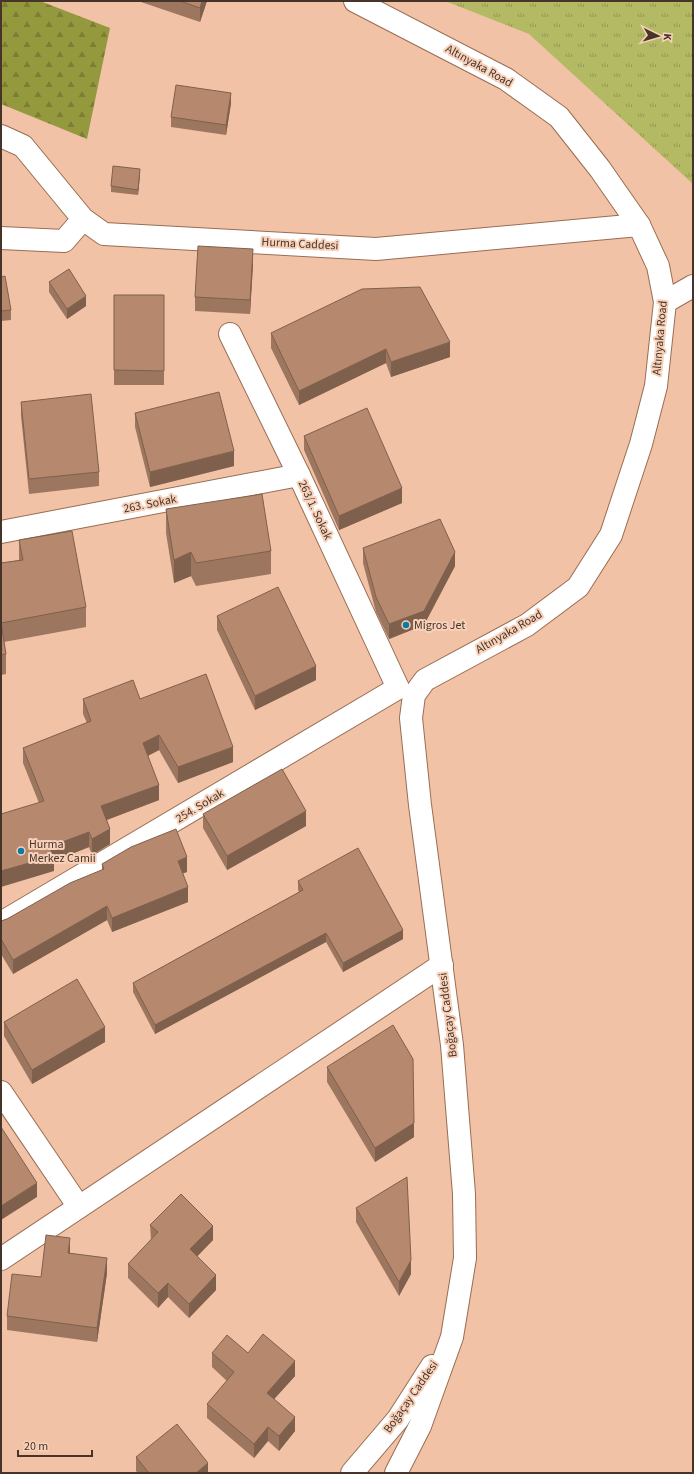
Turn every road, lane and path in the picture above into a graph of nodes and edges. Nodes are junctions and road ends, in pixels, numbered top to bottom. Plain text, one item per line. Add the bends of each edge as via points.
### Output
1 (355, 1) edge
2 (1, 136) edge
3 (83, 219) junction
4 (639, 225) junction
5 (1, 238) edge
6 (693, 286) edge
7 (665, 302) junction
8 (230, 334) dead end
9 (299, 475) junction
10 (1, 532) edge
11 (406, 691) junction
12 (1, 923) edge
13 (442, 965) junction
14 (1, 1092) edge
15 (79, 1207) junction
16 (1, 1259) edge
17 (452, 1337) junction
18 (352, 1473) edge
19 (396, 1473) edge

1 - 4 street, Altınyaka Road via 506,79 560,117
2 - 3 street, Hurma Caddesi via 23,146
3 - 4 street, Hurma Caddesi via 104,234 376,249
3 - 5 street via 64,241
4 - 7 street, Altınyaka Road via 658,266
6 - 7 street
7 - 11 street, Altınyaka Road via 656,386 641,444 611,535 578,587 527,625
8 - 9 street, 263/1. Sokak
9 - 10 street, 263. Sokak
9 - 11 street, 263/1. Sokak
11 - 12 street, 254. Sokak
11 - 13 street, Boğaçay Caddesi
13 - 15 street
13 - 17 street, Boğaçay Caddesi via 452,1044 464,1194 465,1258
14 - 15 street
15 - 16 street
17 - 18 street, Boğaçay Caddesi via 398,1419
17 - 19 street, Boğaçay Caddesi via 420,1426

